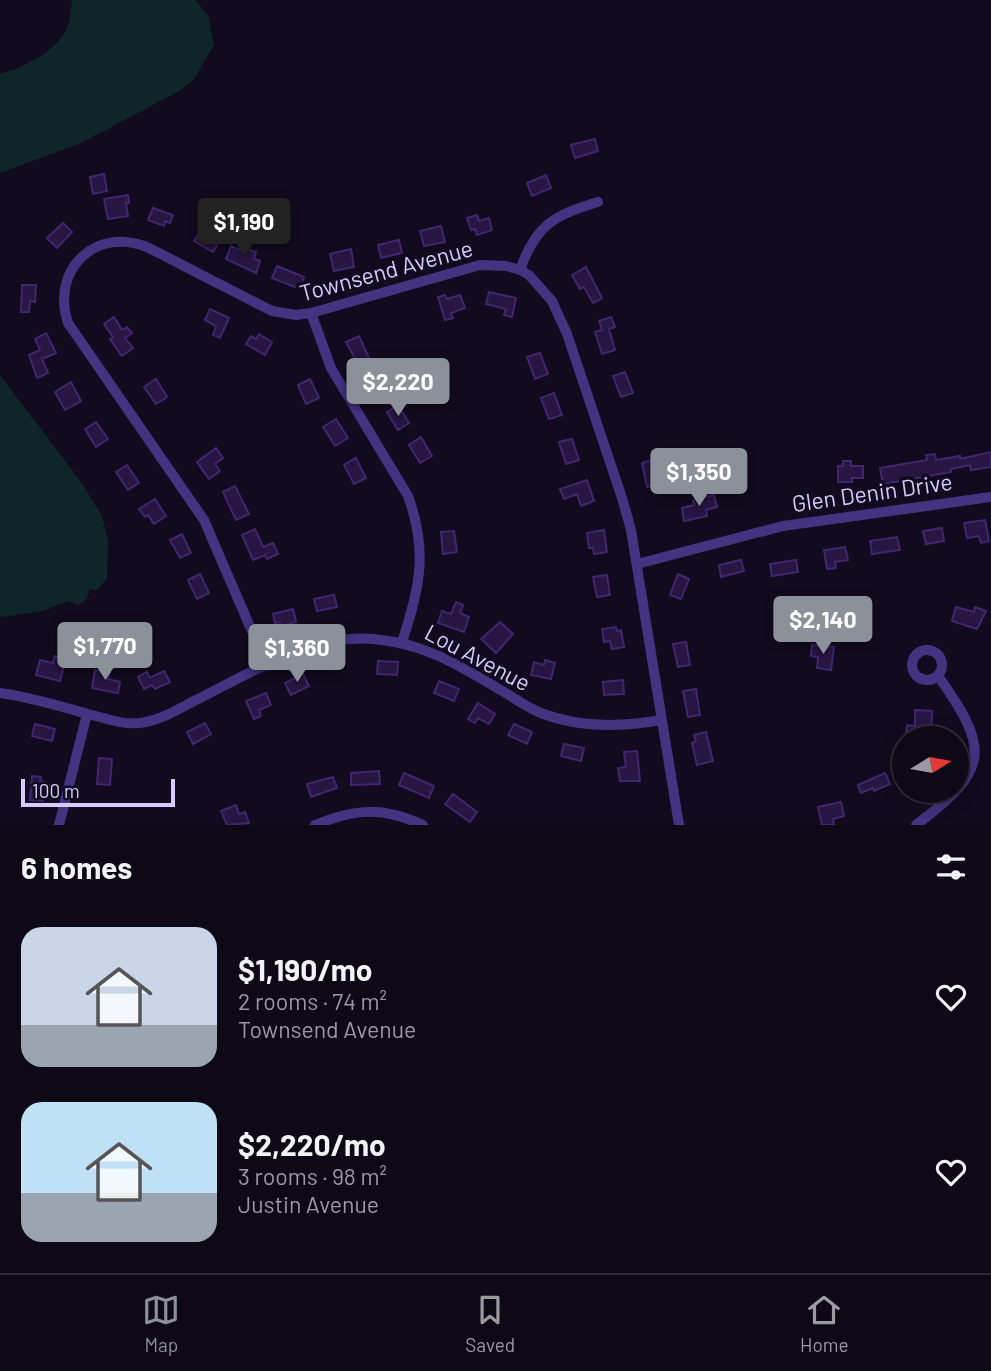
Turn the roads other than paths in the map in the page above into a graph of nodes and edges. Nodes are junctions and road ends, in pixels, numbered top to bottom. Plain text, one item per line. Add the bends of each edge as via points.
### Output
1 (598, 202) dead end
2 (520, 270) junction
3 (311, 313) junction
4 (991, 496) edge
5 (638, 564) junction
6 (402, 642) junction
7 (267, 666) junction
8 (938, 676) dead end
9 (0, 693) edge
10 (87, 713) junction
11 (662, 720) junction
12 (59, 825) edge
13 (316, 825) edge
14 (423, 825) edge
15 (679, 825) edge
16 (916, 825) edge

1 - 2 street via 565,212 545,226 534,237
2 - 3 street, Townsend Avenue via 480,265
2 - 5 street via 545,291 567,334 622,498
3 - 6 street via 331,368 408,496 416,518 420,578
3 - 7 street, Townsend Avenue via 272,311 149,248 122,241 94,248 79,260 68,276 64,295 65,314 73,331 204,520
4 - 5 street, Glen Denin Drive via 783,526
5 - 11 street
6 - 7 street, Lou Avenue via 370,638 335,641
6 - 11 street, Lou Avenue via 428,649 554,717 601,726
7 - 10 street, Lou Avenue via 152,721 120,722
8 - 16 street via 971,719 980,752 965,785
9 - 10 street, Lou Avenue
10 - 12 street
11 - 15 street
13 - 14 street via 351,813 375,811

